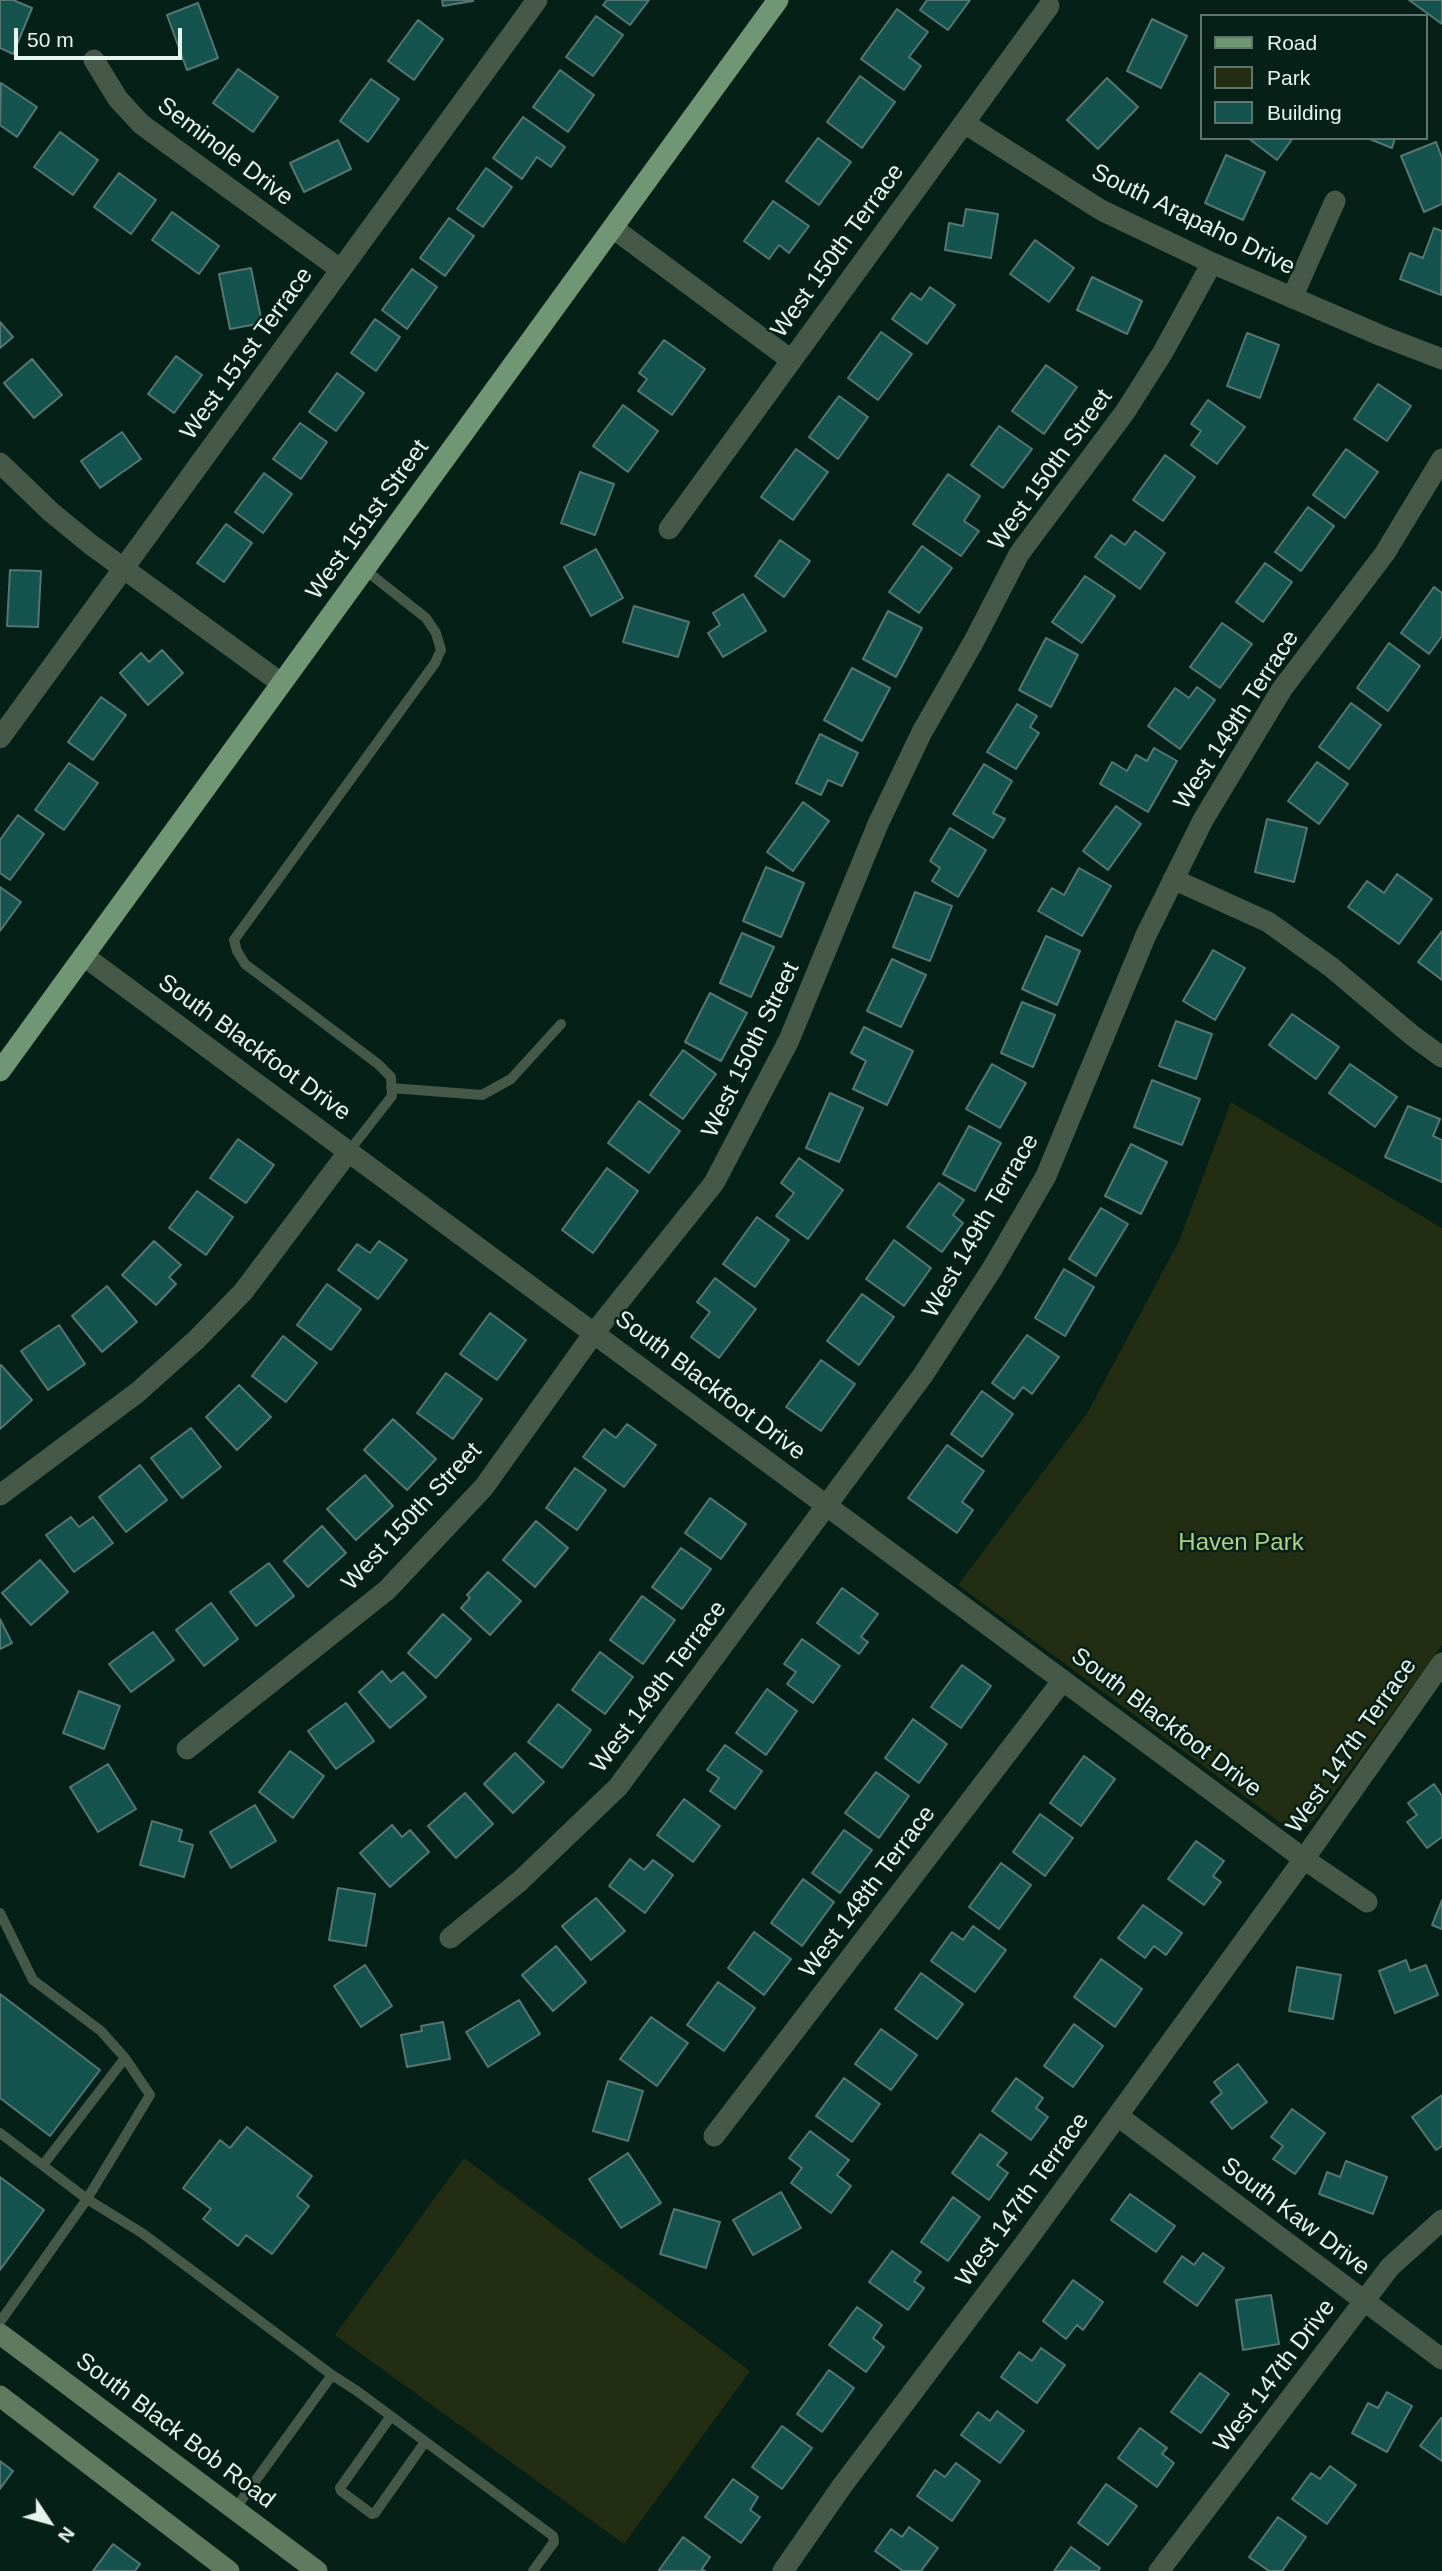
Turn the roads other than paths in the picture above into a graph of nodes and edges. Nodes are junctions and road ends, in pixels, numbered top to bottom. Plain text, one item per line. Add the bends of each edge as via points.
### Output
1 (537, 0) edge
2 (778, 0) edge
3 (1049, 6) dead end
4 (94, 60) dead end
5 (964, 123) junction
6 (1335, 201) dead end
7 (613, 228) junction
8 (1212, 263) junction
9 (341, 270) junction
10 (1292, 298) junction
11 (1442, 359) edge
12 (791, 360) junction
13 (1442, 459) edge
14 (0, 463) edge
15 (668, 528) dead end
16 (123, 568) junction
17 (364, 569) junction
18 (281, 683) junction
19 (0, 738) edge
20 (1173, 879) junction
21 (84, 956) junction
22 (561, 1024) dead end
23 (1442, 1057) edge
24 (0, 1071) edge
25 (391, 1087) junction
26 (349, 1151) junction
27 (594, 1333) junction
28 (0, 1495) edge
29 (828, 1506) junction
30 (1442, 1663) edge
31 (1063, 1680) junction
32 (187, 1749) dead end
33 (1304, 1858) junction
34 (1367, 1902) dead end
35 (0, 1913) edge
36 (450, 1938) dead end
37 (125, 2058) junction
38 (1118, 2116) junction
39 (0, 2133) edge
40 (714, 2136) dead end
41 (43, 2165) junction
42 (87, 2199) junction
43 (1442, 2220) edge
44 (1364, 2302) junction
45 (0, 2322) edge
46 (0, 2334) edge
47 (1442, 2359) edge
48 (332, 2375) junction
49 (0, 2396) edge
50 (391, 2416) junction
51 (425, 2442) junction
52 (235, 2509) junction
53 (216, 2567) edge
54 (317, 2571) edge
55 (533, 2571) edge
56 (783, 2571) edge
57 (1159, 2571) edge

1 - 9 street, West 151st Terrace
2 - 7 main road, West 151st Street
3 - 5 street, West 150th Terrace
4 - 9 street, Seminole Drive via 118,99 141,124
5 - 8 street, South Arapaho Drive via 1101,210
5 - 12 street, West 150th Terrace
6 - 10 street, South Arapaho Drive
7 - 12 street
7 - 17 main road, West 151st Street
8 - 10 street, South Arapaho Drive
8 - 27 street, West 150th Street via 1125,412 1019,554 922,732 878,824 789,1040 714,1184
9 - 16 street, West 151st Terrace
10 - 11 street, South Arapaho Drive
12 - 15 street, West 150th Terrace
13 - 20 street, West 149th Terrace via 1385,553 1282,689
14 - 16 street via 51,512
16 - 18 street
16 - 19 street, West 151st Terrace
17 - 18 main road, West 151st Street
17 - 25 lane via 426,618 441,650 234,940 245,964 378,1064 391,1077
18 - 21 main road, West 151st Street
20 - 23 street via 1268,922
20 - 29 street, West 149th Terrace via 1046,1176 923,1375
21 - 24 main road, West 151st Street
21 - 26 street, South Blackfoot Drive
22 - 25 lane via 511,1079 482,1095
25 - 26 lane via 392,1096
26 - 27 street, South Blackfoot Drive
26 - 28 street via 243,1292 195,1340 138,1392
27 - 29 street, South Blackfoot Drive
27 - 32 street, West 150th Street via 484,1487 387,1590
29 - 31 street, South Blackfoot Drive
29 - 36 street, West 149th Terrace via 618,1787 520,1881
30 - 33 street, West 147th Terrace
31 - 33 street, South Blackfoot Drive
31 - 40 street, West 148th Terrace
33 - 34 street, West 147th Terrace
33 - 38 street, West 147th Terrace
35 - 37 lane via 33,1980 102,2031
37 - 41 lane
37 - 42 lane via 150,2095
38 - 44 street, South Kaw Drive
38 - 56 street, West 147th Terrace
39 - 41 lane
41 - 42 lane
42 - 45 lane
42 - 48 lane via 142,2233
43 - 44 street, West 147th Drive via 1390,2267
44 - 47 street, South Kaw Drive
44 - 57 street, West 147th Drive
46 - 52 main road, South Black Bob Road
48 - 50 lane
48 - 52 lane
49 - 53 main road
50 - 51 lane
50 - 51 lane via 341,2491 375,2513
51 - 55 lane via 553,2536 554,2542
52 - 54 main road, South Black Bob Road

